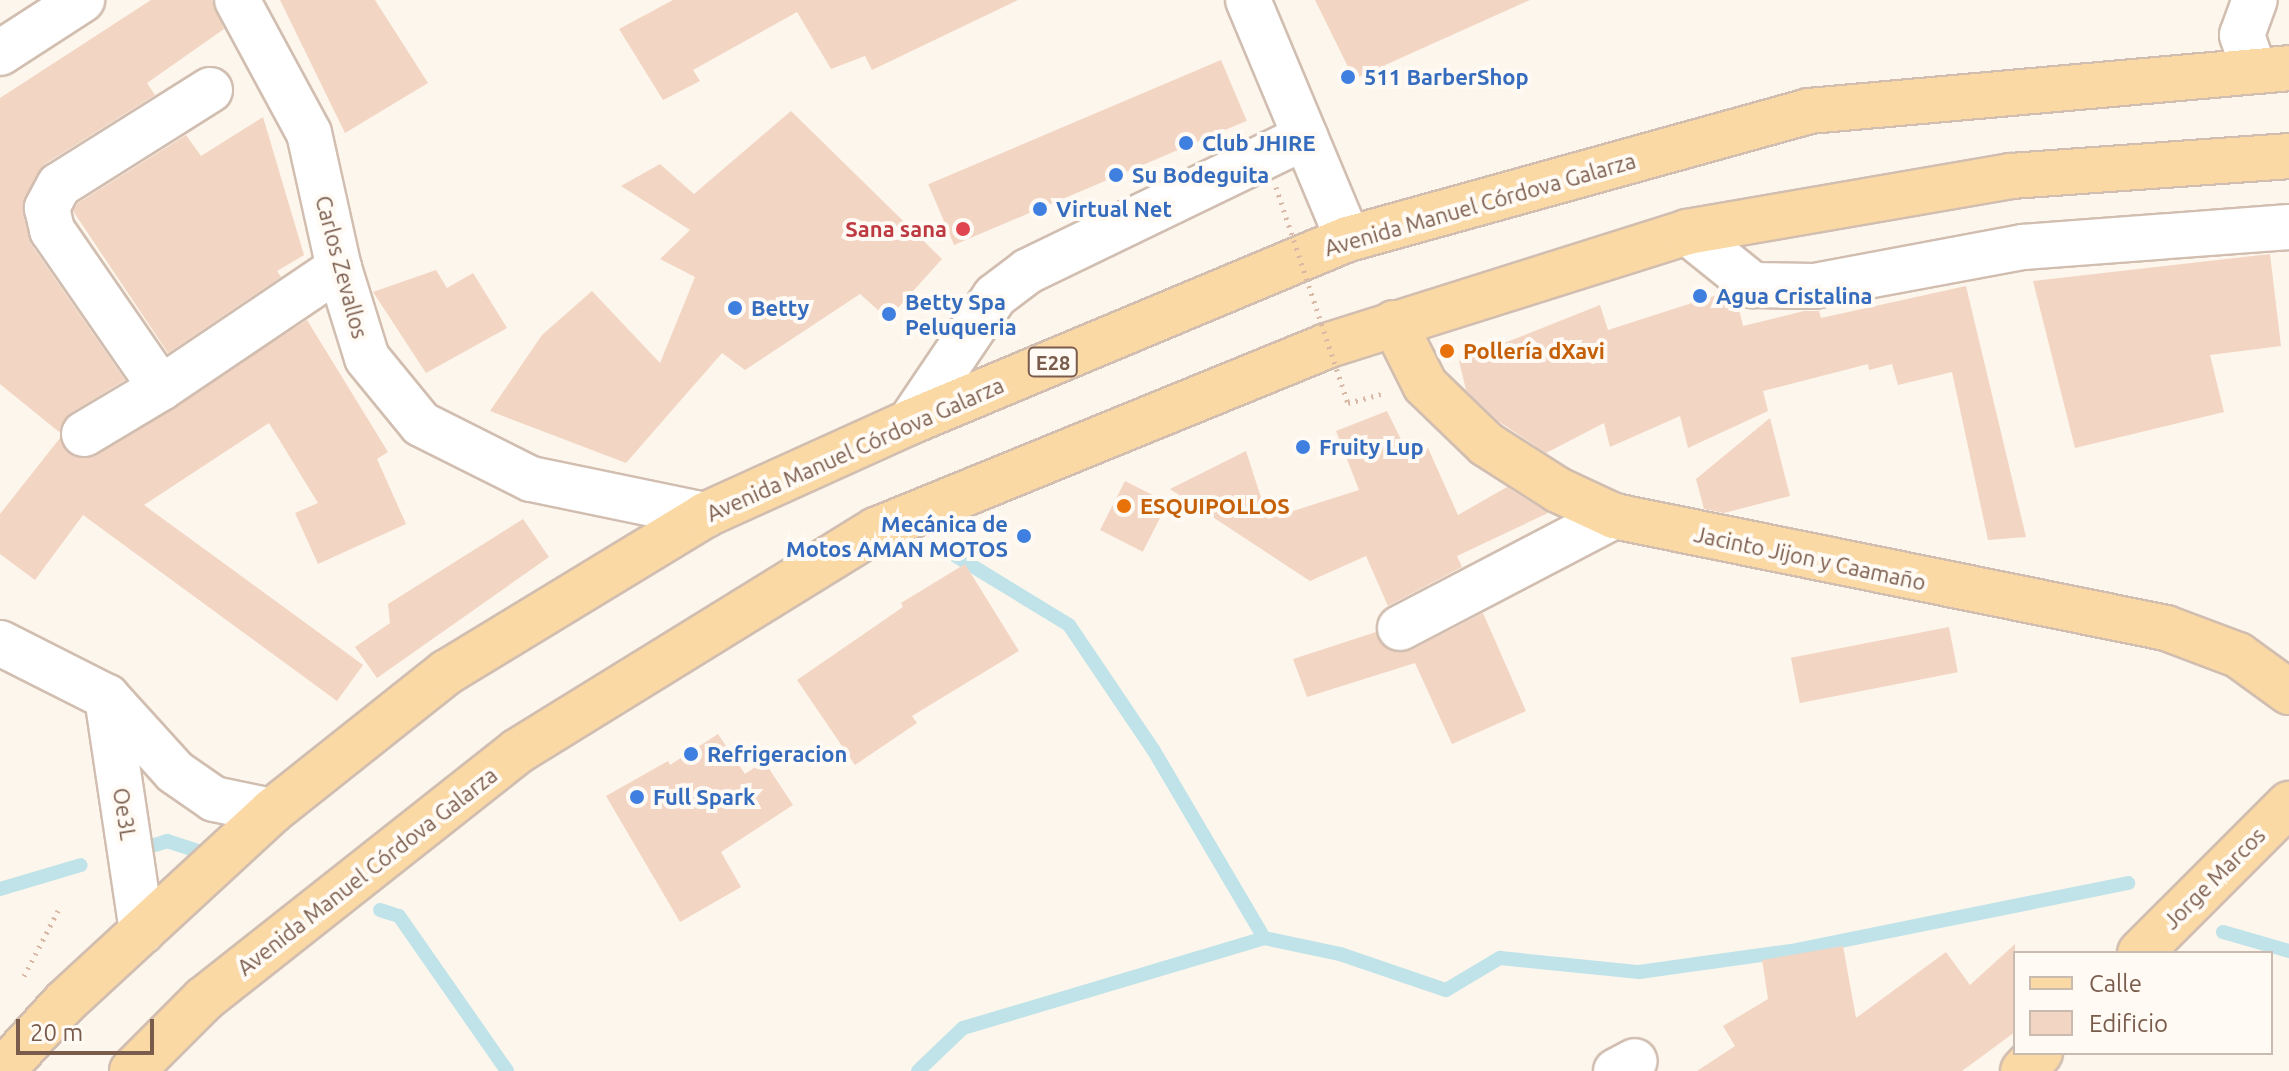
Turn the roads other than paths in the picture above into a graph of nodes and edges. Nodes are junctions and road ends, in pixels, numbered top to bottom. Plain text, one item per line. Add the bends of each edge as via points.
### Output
1 (82, 0) edge
2 (237, 0) edge
3 (1248, 0) edge
4 (2255, 0) edge
5 (0, 53) edge
6 (2272, 69) edge
7 (210, 90) dead end
8 (1305, 137) junction
9 (2289, 156) edge
10 (2289, 227) edge
11 (1687, 232) junction
12 (1348, 239) junction
13 (339, 268) junction
14 (1394, 323) junction
15 (161, 388) junction
16 (910, 422) junction
17 (84, 434) dead end
18 (705, 515) junction
19 (1614, 516) junction
20 (1400, 628) dead end
21 (0, 643) edge
22 (2289, 692) edge
23 (107, 697) junction
24 (2287, 805) edge
25 (272, 811) junction
26 (142, 931) junction
27 (2142, 951) edge
28 (2038, 1055) edge
29 (2, 1071) edge
30 (132, 1071) edge
31 (2023, 1071) edge

1 - 5 street
2 - 13 street, Carlos Zevallos via 309,133
3 - 8 street
4 - 6 street via 2242,35
6 - 12 main road, Avenida Manuel Córdova Galarza / E28 via 1809,111
7 - 15 street via 59,185 47,208 52,230
8 - 12 street
8 - 16 street via 1028,271 995,296
9 - 11 main road, Avenida Manuel Córdova Galarza via 2011,176
10 - 11 street via 2023,247 1814,286 1753,285
11 - 14 main road, Avenida Manuel Córdova Galarza
12 - 16 main road, Avenida Manuel Córdova Galarza / E28
13 - 15 street
13 - 18 street, Carlos Zevallos via 367,358 421,424 531,479
14 - 19 main road, Jacinto Jijon y Caamaño via 1425,385 1486,444 1558,490
14 - 30 main road, Avenida Manuel Córdova Galarza via 876,530 518,751 204,999
15 - 17 street
16 - 18 main road, Avenida Manuel Córdova Galarza / E28
18 - 25 main road, Avenida Manuel Córdova Galarza / E28 via 447,672
19 - 20 street
19 - 22 main road, Jacinto Jijon y Caamaño via 2166,628 2238,655
21 - 23 street
23 - 25 street via 175,772 214,799
23 - 26 street, Oe3L
24 - 27 main road, Jorge Marcos
25 - 26 main road, Avenida Manuel Córdova Galarza / E28
26 - 29 main road, Avenida Manuel Córdova Galarza / E28 via 64,1003
28 - 31 main road

